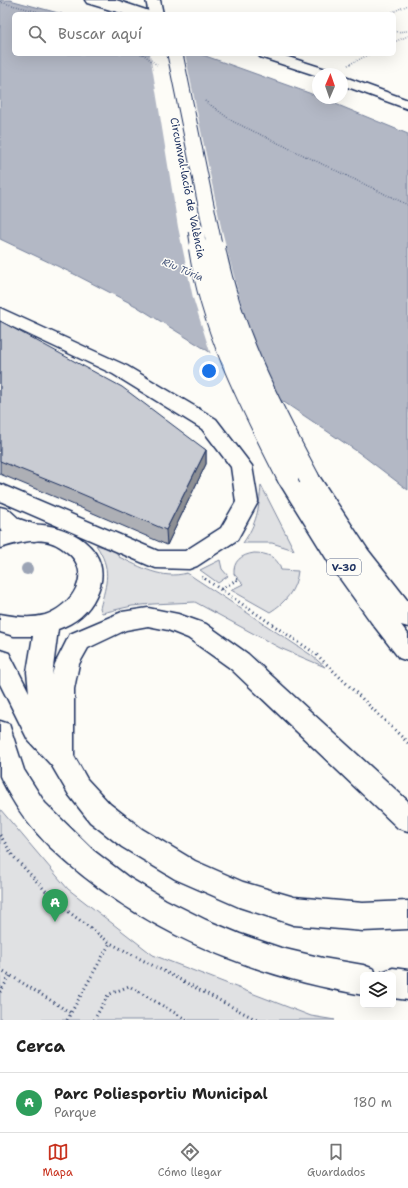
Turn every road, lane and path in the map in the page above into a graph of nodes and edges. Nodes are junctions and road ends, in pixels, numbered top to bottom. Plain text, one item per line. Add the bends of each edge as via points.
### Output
1 (92, 0) edge
2 (103, 0) edge
3 (153, 0) edge
4 (166, 0) edge
5 (0, 2) edge
6 (408, 5) edge
7 (40, 12) edge
8 (131, 12) edge
9 (138, 12) edge
10 (156, 12) edge
11 (168, 12) edge
12 (392, 12) edge
13 (396, 32) edge
14 (408, 32) edge
15 (408, 36) edge
16 (396, 41) edge
17 (148, 56) edge
18 (175, 56) edge
19 (271, 56) edge
20 (366, 56) edge
21 (162, 61) edge
22 (348, 65) dead end
23 (312, 69) edge
24 (348, 82) edge
25 (202, 99) dead end
26 (408, 105) edge
27 (408, 204) edge
28 (0, 314) edge
29 (299, 479) junction
30 (0, 492) edge
31 (0, 515) edge
32 (34, 533) junction
33 (106, 537) junction
34 (0, 540) edge
35 (76, 546) junction
36 (194, 567) junction
37 (238, 579) dead end
38 (220, 589) junction
39 (408, 618) edge
40 (0, 624) edge
41 (47, 624) junction
42 (408, 651) edge
43 (0, 660) edge
44 (0, 732) edge
45 (408, 743) edge
46 (61, 758) junction
47 (408, 819) edge
48 (0, 835) edge
49 (408, 914) edge
50 (110, 943) junction
51 (0, 969) edge
52 (10, 976) junction
53 (360, 980) edge
54 (396, 983) edge
55 (408, 985) edge
56 (0, 992) edge
57 (71, 1013) junction
58 (67, 1020) edge
59 (94, 1020) edge
60 (187, 1020) edge
61 (257, 1020) edge

1 - 8 main road
2 - 9 main road
3 - 10 main road
4 - 11 main road
5 - 7 path
6 - 12 path
13 - 14 path
15 - 16 path
17 - 21 path
18 - 29 main road, bridge via 222,283 248,356
19 - 23 main road
20 - 22 path
21 - 29 main road, Circumval·lació de València / V-30, bridge via 206,284 229,355 254,412
24 - 26 main road
25 - 27 path via 232,121
28 - 36 main road via 120,370 209,424 241,466 247,502 229,534
29 - 39 main road
29 - 42 main road, Circumval·lació de València / V-30 via 339,560
30 - 33 main road
31 - 32 main road via 11,525
32 - 34 main road
32 - 35 main road via 57,536
33 - 35 main road
33 - 36 main road via 156,559
35 - 41 main road via 87,557 92,572 90,588 81,603 67,615
36 - 38 path
37 - 38 path
38 - 45 path via 316,654
40 - 41 main road via 28,627
41 - 46 main road via 39,672 42,700
43 - 46 main road via 37,732
44 - 53 main road via 12,771 36,812 71,850 117,887 166,915 224,943 281,962
46 - 47 main road via 61,689 67,664 78,642 122,621 148,616 197,631 240,661
46 - 49 main road via 78,787 100,813 132,838 185,870 238,894 294,911 363,917
48 - 50 path via 13,856 57,903
50 - 57 path
50 - 61 path
51 - 52 path
52 - 56 path
52 - 57 path
54 - 55 main road
57 - 58 path
59 - 60 path via 108,995 129,986

